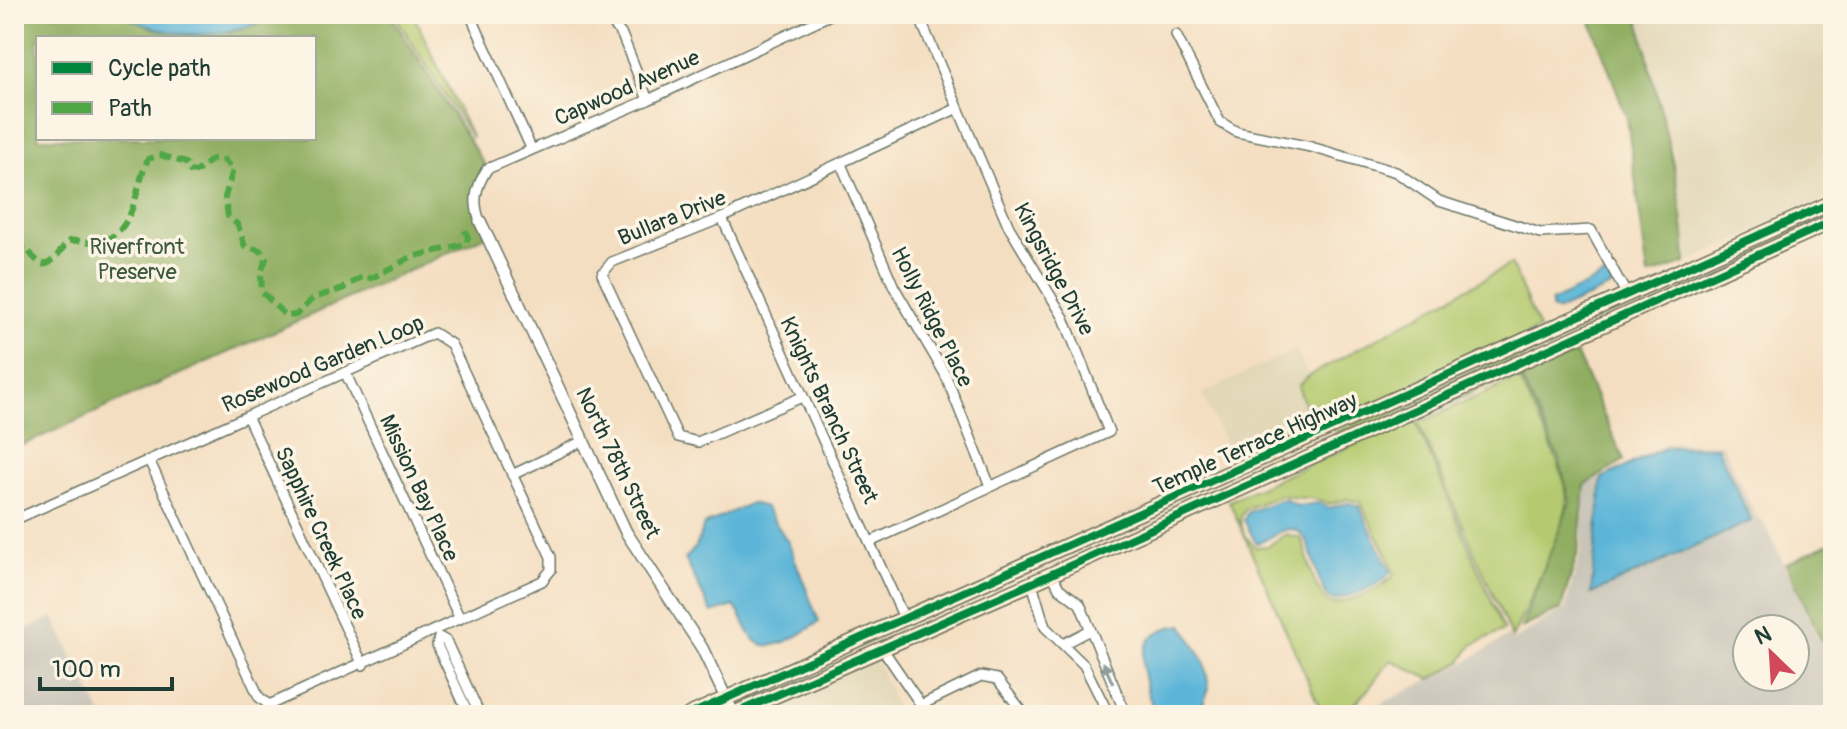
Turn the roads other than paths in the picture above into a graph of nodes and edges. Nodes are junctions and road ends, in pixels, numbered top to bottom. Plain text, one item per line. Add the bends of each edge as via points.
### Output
1 (470, 14) edge
2 (605, 14) edge
3 (832, 14) edge
4 (918, 14) edge
5 (1176, 35) dead end
6 (648, 100) junction
7 (958, 108) junction
8 (531, 148) junction
9 (841, 164) junction
10 (1833, 202) edge
11 (722, 218) junction
12 (480, 221) joint
13 (1833, 221) edge
14 (1627, 295) junction
15 (1546, 332) junction
16 (1553, 349) junction
17 (345, 372) junction
18 (802, 397) junction
19 (247, 416) junction
20 (583, 441) junction
21 (1268, 458) junction
22 (149, 460) junction
23 (1276, 473) junction
24 (512, 475) junction
25 (990, 486) junction
26 (14, 520) edge
27 (1117, 525) junction
28 (870, 542) junction
29 (1052, 574) junction
30 (1032, 583) junction
31 (904, 618) junction
32 (460, 619) junction
33 (1090, 630) junction
34 (437, 634) junction
35 (912, 635) junction
36 (1063, 644) junction
37 (882, 648) junction
38 (363, 665) junction
39 (465, 695) junction
40 (726, 698) junction
41 (922, 710) edge
42 (469, 715) edge
43 (480, 715) edge
44 (689, 715) edge
45 (733, 715) edge
46 (1025, 715) edge
47 (1109, 715) edge
48 (1126, 715) edge

1 - 8 street
2 - 6 street via 622,35
3 - 6 street, Capwood Avenue
4 - 7 street, Kingsridge Drive
5 - 14 street via 1220,122 1237,132 1396,172 1439,201 1540,233 1591,230
6 - 8 street, Capwood Avenue
7 - 9 street, Bullara Drive
7 - 25 street, Kingsridge Drive via 1009,227 1064,318 1109,432
8 - 12 street, Capwood Avenue via 487,169 477,185
9 - 11 street, Bullara Drive
9 - 25 street, Holly Ridge Place via 894,287 945,374
10 - 14 main road, Temple Terrace Highway
11 - 18 street, Knights Branch Street
11 - 18 street, Bullara Drive via 612,262 602,274 678,437 698,442
12 - 20 street, North 78th Street
13 - 16 main road, Temple Terrace Highway
14 - 15 main road, Temple Terrace Highway
15 - 16 main road
15 - 21 main road, Temple Terrace Highway
16 - 23 main road, Temple Terrace Highway
17 - 19 street, Rosewood Garden Loop
17 - 24 street, Rosewood Garden Loop via 427,335 441,335 451,344
17 - 32 street, Mission Bay Place
18 - 28 street, Knights Branch Street
19 - 22 street, Rosewood Garden Loop
19 - 38 street, Sapphire Creek Place
20 - 24 street
20 - 40 street, North 78th Street via 626,532 702,648
21 - 23 main road
21 - 27 main road, Temple Terrace Highway
22 - 26 street, Rosewood Garden Loop
22 - 38 street via 264,702 277,705
23 - 29 main road, Temple Terrace Highway
24 - 32 street, Rosewood Garden Loop via 551,557 547,576
25 - 28 street, Kingsridge Drive
27 - 30 main road via 1092,545 1036,572
27 - 31 main road, Temple Terrace Highway
28 - 31 street, Knights Branch Street
29 - 30 main road, Temple Terrace Highway
29 - 33 street via 1059,588 1080,604
30 - 35 main road, Temple Terrace Highway
30 - 36 street via 1045,627
31 - 35 main road
31 - 40 main road, Temple Terrace Highway
32 - 34 street
33 - 36 street
48 -> 33 street
34 - 38 street
34 - 39 street via 446,641
35 - 37 main road, Temple Terrace Highway
36 - 47 street via 1097,685
37 - 41 street
37 - 45 main road, Temple Terrace Highway
39 - 42 street
39 - 43 street
40 - 44 main road, Temple Terrace Highway
40 - 45 street, North 78th Street
41 - 46 street via 981,676 997,679

